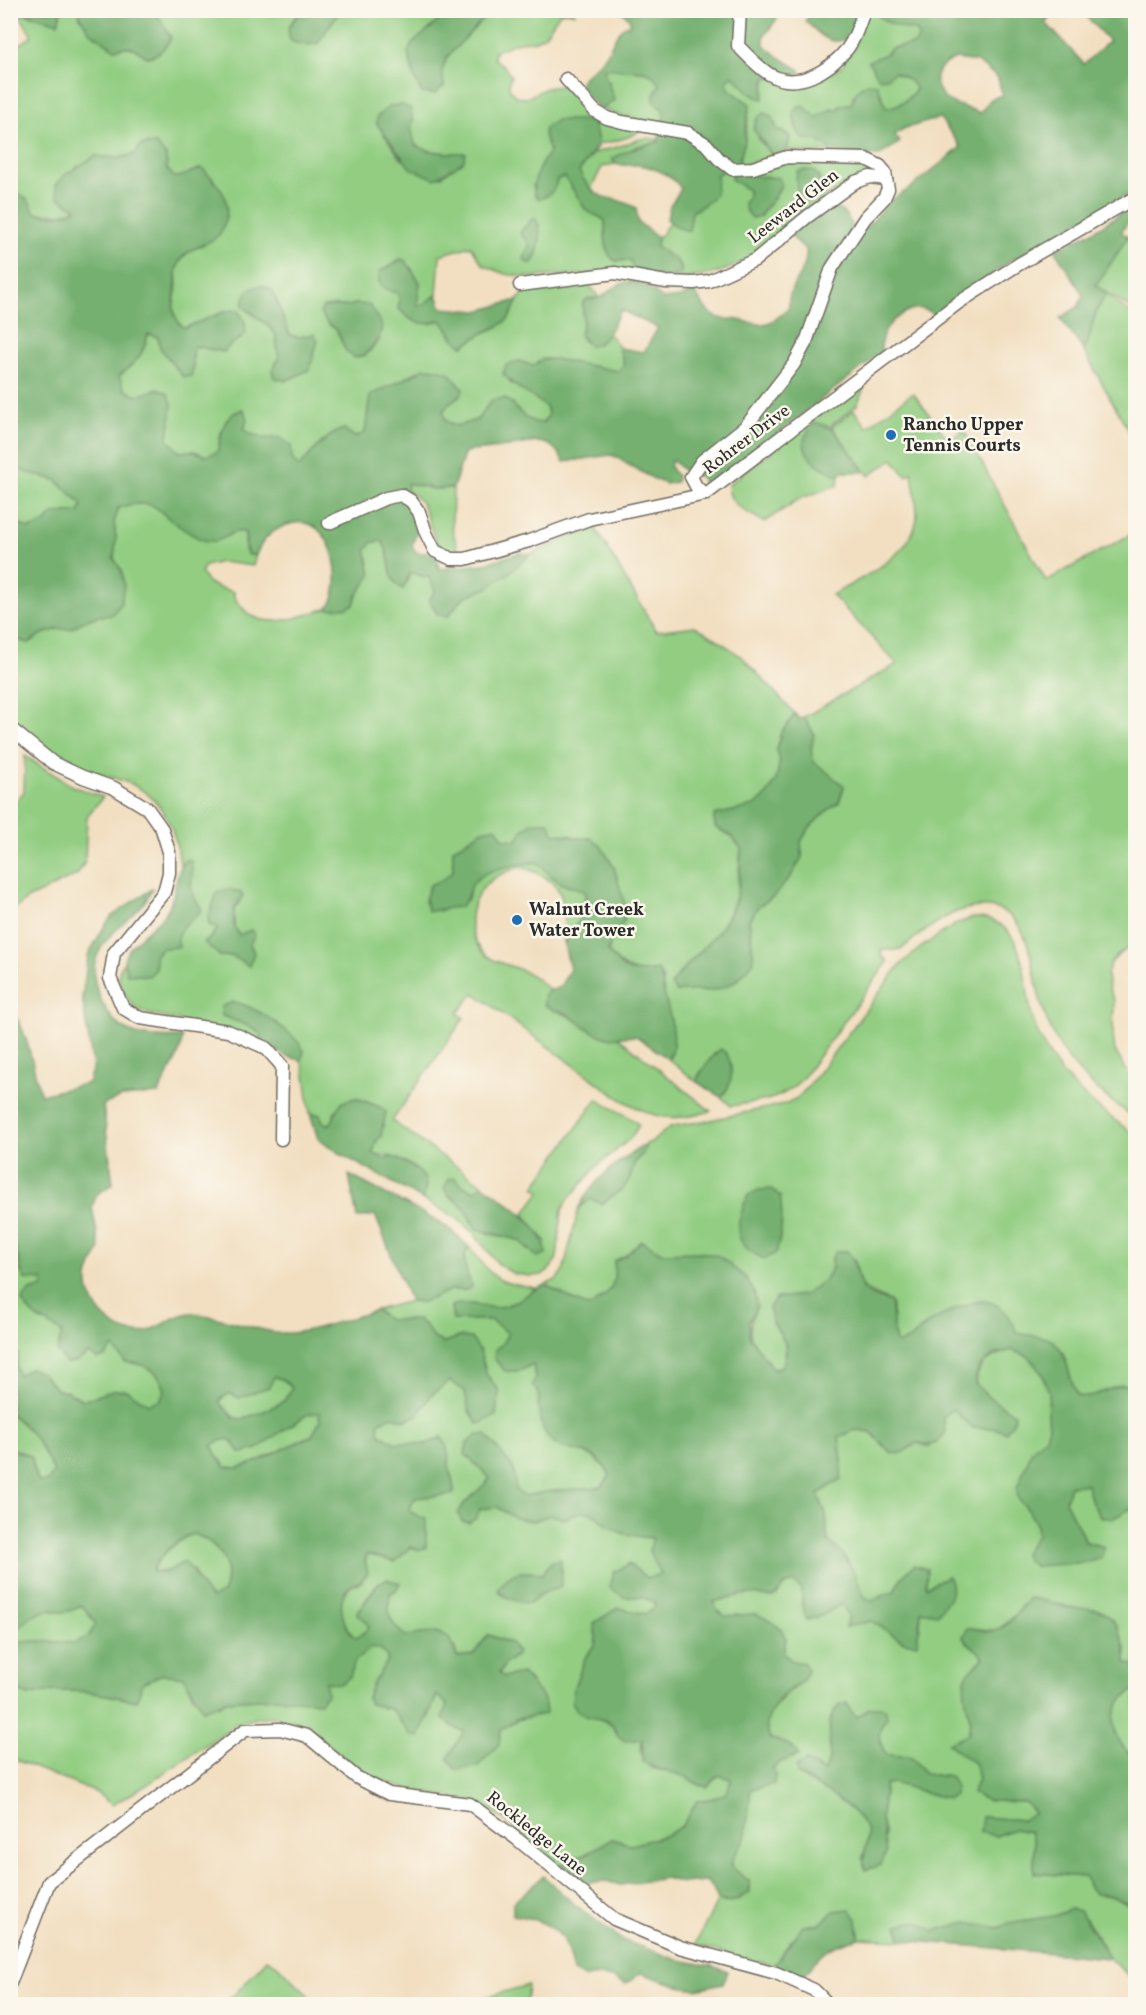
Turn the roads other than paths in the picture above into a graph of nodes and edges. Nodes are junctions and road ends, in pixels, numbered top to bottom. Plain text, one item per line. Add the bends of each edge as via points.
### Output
1 (740, 10) edge
2 (864, 10) edge
3 (566, 79) dead end
4 (886, 180) junction
5 (1136, 197) edge
6 (520, 285) dead end
7 (706, 494) junction
8 (329, 523) dead end
9 (10, 728) edge
10 (281, 1139) dead end
11 (10, 1983) edge
12 (828, 2004) edge

1 - 2 street via 738,46 771,76 790,80 812,77 827,69 848,48
3 - 4 street via 595,111 622,122 688,133 732,169 753,168 787,157 866,159 880,166
4 - 6 street, Leeward Glen via 870,177 855,182 755,260 710,281 666,282 615,273
4 - 7 street via 884,198 865,218 831,268 806,342 794,364 746,426 695,469 693,483
5 - 7 street, Rohrer Drive via 958,303
7 - 8 street, Rohrer Drive via 589,519 465,559 452,559 435,551 419,512 401,495
9 - 10 street via 53,763 114,788 147,808 162,829 169,852 164,892 114,952 110,978 123,1008 140,1018 228,1031 266,1048 282,1066
11 - 12 street, Rockledge Lane via 49,1882 245,1730 280,1729 307,1736 356,1777 389,1794 470,1804 614,1919 680,1947 776,1973 814,1990

